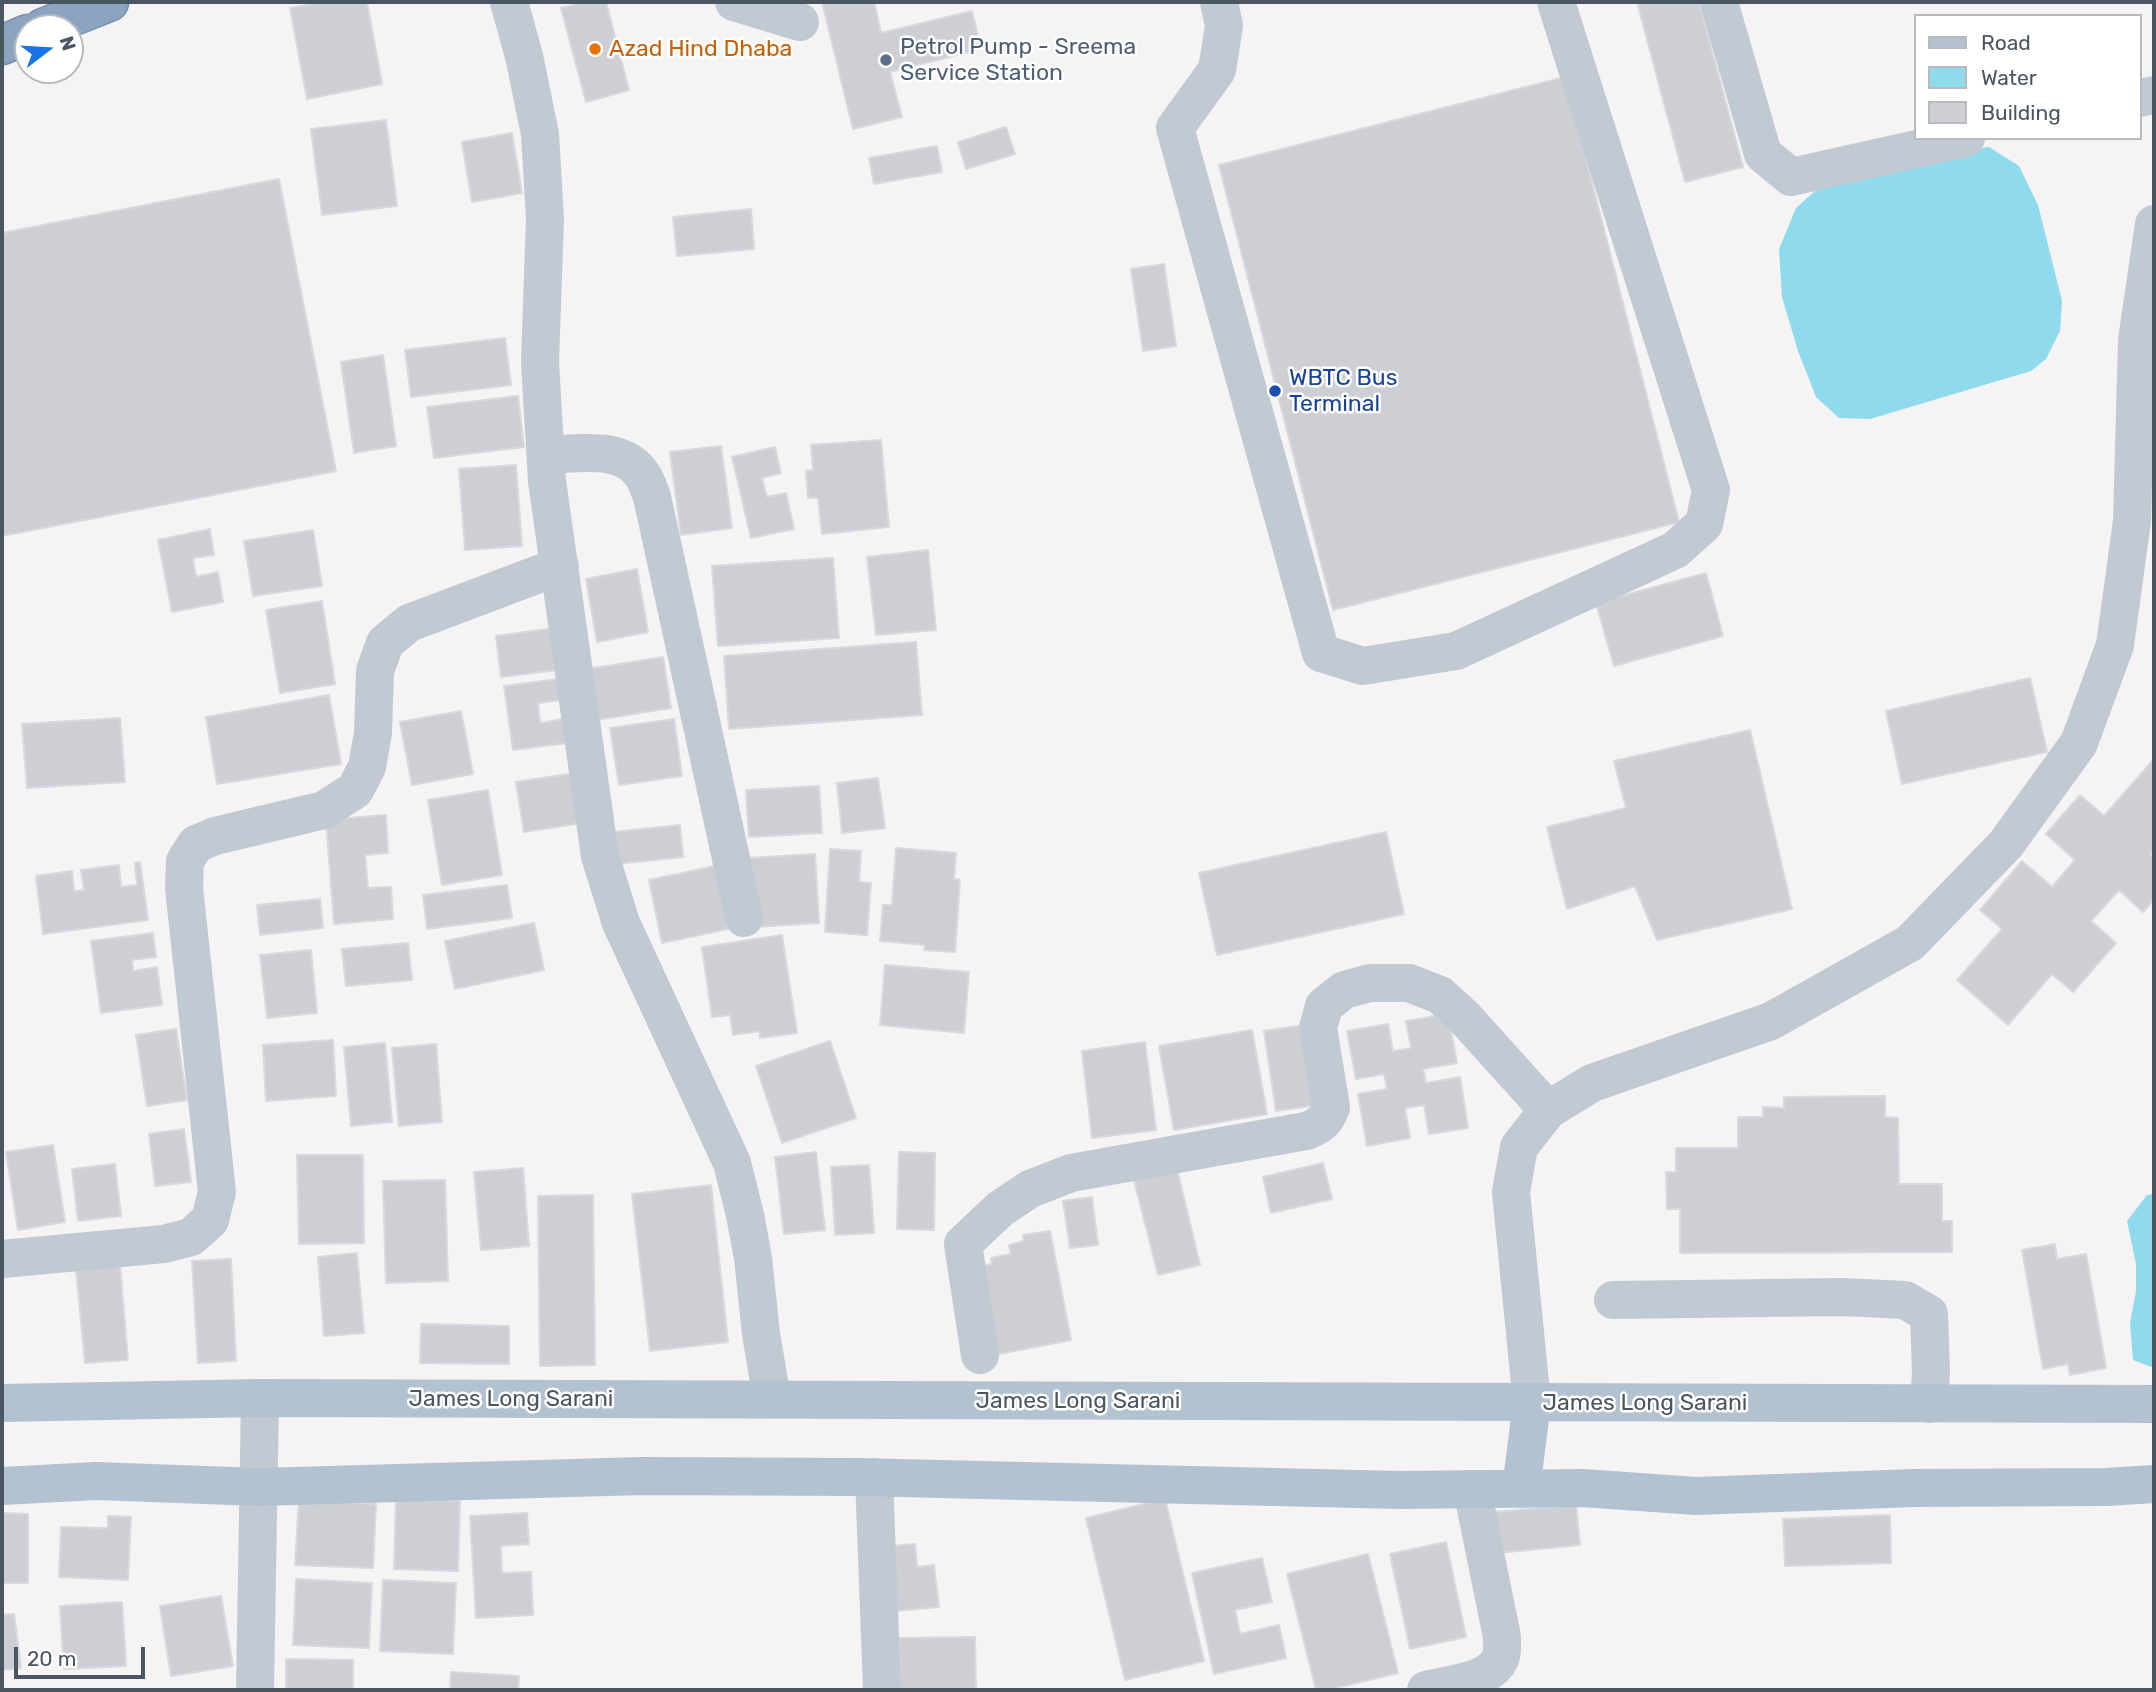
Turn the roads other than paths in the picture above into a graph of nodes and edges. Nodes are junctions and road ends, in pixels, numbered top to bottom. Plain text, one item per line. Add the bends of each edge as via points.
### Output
1 (108, 2) edge
2 (509, 2) edge
3 (734, 2) edge
4 (1219, 2) edge
5 (1556, 2) edge
6 (1719, 2) edge
7 (78, 14) edge
8 (800, 22) dead end
9 (1957, 140) edge
10 (2154, 224) edge
11 (546, 455) junction
12 (560, 566) junction
13 (744, 918) dead end
14 (1548, 1110) junction
15 (2, 1259) edge
16 (1613, 1300) dead end
17 (980, 1355) dead end
18 (260, 1398) junction
19 (772, 1399) junction
20 (2, 1403) edge
21 (1532, 1403) junction
22 (1929, 1404) junction
23 (2154, 1404) edge
24 (874, 1477) junction
25 (2154, 1484) edge
26 (2, 1486) edge
27 (259, 1487) junction
28 (1472, 1489) junction
29 (1521, 1489) junction
30 (255, 1690) edge
31 (882, 1690) edge
32 (1426, 1690) edge

1 - 7 highway
2 - 11 street via 540,134 545,219 540,362
3 - 8 street
4 - 5 street via 1224,26 1217,69 1175,128 1321,653 1363,666 1457,651 1675,550 1704,524 1711,490
6 - 9 street via 1763,154 1791,177
10 - 14 street via 2137,340 2132,521 2115,645 2079,743 2006,844 1910,943 1772,1021 1592,1083
11 - 12 street
11 - 13 street via 606,453 626,459 643,476 652,497
12 - 15 street via 409,623 384,643 376,671 367,768 355,790 324,810 215,836 196,844 185,861 184,888 217,1192 210,1220 191,1237 164,1244
12 - 19 street via 600,856 621,923 732,1163 753,1258
14 - 17 street via 1440,995 1409,983 1370,983 1344,990 1324,1006 1318,1028 1331,1107 1316,1127 1071,1173 1030,1189 962,1244
14 - 21 street via 1519,1147 1511,1192
16 - 22 street via 1905,1300 1929,1314
18 - 19 main road, James Long Sarani
18 - 20 main road, James Long Sarani
18 - 27 street
19 - 21 main road, James Long Sarani
21 - 22 main road, James Long Sarani
21 - 29 main road
22 - 23 main road, James Long Sarani
24 - 27 main road via 642,1476
24 - 28 main road
24 - 31 street
25 - 29 main road via 1696,1496
26 - 27 main road via 96,1481
27 - 30 street
28 - 29 main road
28 - 32 street via 1502,1656 1494,1669 1479,1677

